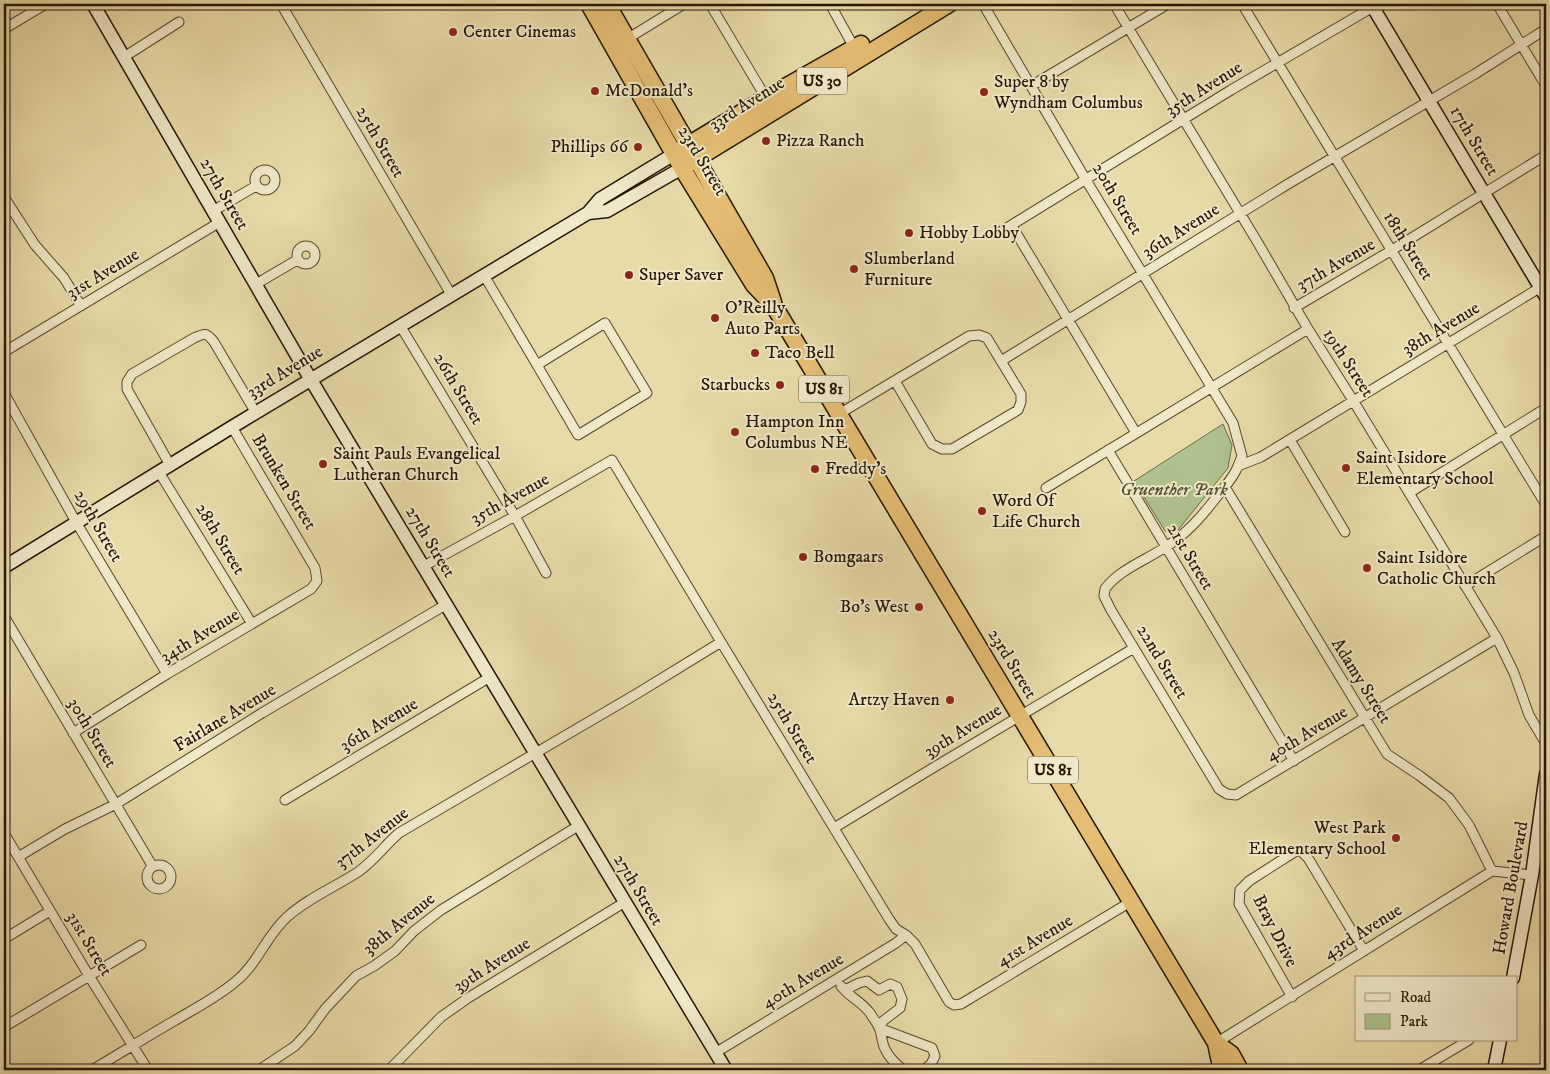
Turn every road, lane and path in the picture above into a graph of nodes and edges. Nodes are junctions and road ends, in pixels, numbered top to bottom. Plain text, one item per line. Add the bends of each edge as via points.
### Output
1 (46, 4) edge
2 (93, 4) edge
3 (281, 4) edge
4 (589, 4) edge
5 (607, 4) edge
6 (684, 4) edge
7 (710, 4) edge
8 (830, 4) edge
9 (928, 4) edge
10 (949, 4) edge
11 (983, 4) edge
12 (1114, 4) edge
13 (1168, 4) edge
14 (1242, 4) edge
15 (1497, 4) edge
16 (1374, 5) edge
17 (179, 22) dead end
18 (5, 26) edge
19 (1127, 27) junction
20 (1546, 29) edge
21 (627, 39) junction
22 (1521, 44) junction
23 (857, 53) junction
24 (124, 57) junction
25 (1278, 63) junction
26 (1031, 86) junction
27 (1546, 86) edge
28 (766, 98) junction
29 (1430, 100) junction
30 (1184, 120) junction
31 (692, 152) junction
32 (1546, 155) edge
33 (1336, 157) junction
34 (678, 161) junction
35 (1086, 180) junction
36 (256, 186) dead end
37 (1485, 193) junction
38 (4, 197) edge
39 (1240, 214) junction
40 (217, 217) junction
41 (1012, 226) junction
42 (997, 234) dead end
43 (1392, 250) junction
44 (297, 260) dead end
45 (1143, 274) junction
46 (485, 276) junction
47 (256, 284) junction
48 (1544, 290) edge
49 (452, 296) junction
50 (81, 306) junction
51 (774, 306) junction
52 (1294, 308) junction
53 (1068, 319) junction
54 (401, 327) junction
55 (1308, 329) junction
56 (1448, 343) junction
57 (4, 352) edge
58 (1001, 360) junction
59 (537, 365) junction
60 (311, 380) junction
61 (894, 381) junction
62 (1212, 387) junction
63 (4, 393) edge
64 (1354, 402) junction
65 (1546, 408) edge
66 (256, 413) junction
67 (839, 414) junction
68 (232, 427) junction
69 (1136, 433) junction
70 (1504, 434) junction
71 (1290, 440) junction
72 (1108, 450) junction
73 (612, 460) joint
74 (1238, 466) junction
75 (165, 468) junction
76 (1225, 487) junction
77 (1046, 488) dead end
78 (1409, 493) junction
79 (1546, 506) edge
80 (515, 516) junction
81 (76, 522) junction
82 (1345, 532) dead end
83 (1546, 536) edge
84 (1166, 547) junction
85 (307, 554) joint
86 (424, 566) junction
87 (4, 567) edge
88 (546, 573) dead end
89 (1465, 586) junction
90 (447, 604) junction
91 (4, 616) edge
92 (252, 624) junction
93 (1497, 638) junction
94 (720, 642) junction
95 (1134, 648) junction
96 (167, 674) junction
97 (490, 677) junction
98 (1020, 716) junction
99 (1365, 718) junction
100 (73, 733) junction
101 (1546, 744) edge
102 (535, 753) junction
103 (1294, 761) junction
104 (1546, 774) edge
105 (1213, 779) joint
106 (285, 800) dead end
107 (116, 804) junction
108 (578, 826) junction
109 (834, 828) junction
110 (4, 833) edge
111 (8, 848) edge
112 (18, 857) junction
113 (153, 867) dead end
114 (1492, 871) junction
115 (1532, 875) junction
116 (1132, 901) junction
117 (625, 902) junction
118 (50, 911) junction
119 (906, 935) junction
120 (4, 939) edge
121 (141, 945) dead end
122 (1364, 951) junction
123 (90, 976) junction
124 (1512, 976) edge
125 (838, 979) junction
126 (845, 990) junction
127 (1292, 997) junction
128 (954, 1005) joint
129 (4, 1027) edge
130 (879, 1028) junction
131 (1466, 1042) edge
132 (1500, 1042) edge
133 (1216, 1043) junction
134 (133, 1045) junction
135 (716, 1052) junction
136 (92, 1070) edge
137 (148, 1070) edge
138 (259, 1070) edge
139 (389, 1070) edge
140 (726, 1070) edge
141 (903, 1070) edge
142 (924, 1070) edge
143 (1225, 1070) edge
144 (1240, 1070) edge
145 (1419, 1070) edge
146 (1494, 1070) edge

1 - 18 street
2 - 24 street, 27th Street
3 - 49 street, 25th Street
4 - 34 highway, 23rd Street
5 - 21 highway, 23rd Street
6 - 21 street
7 - 28 street
8 - 23 street
9 - 23 highway, 33rd Avenue / US 30
10 - 23 highway, 33rd Avenue / US 30
11 - 26 street, 20th Street
12 - 19 street, 19th Street
13 - 19 street
14 - 25 street, 18th Street
15 - 22 street
16 - 25 street, 35th Avenue
16 - 29 street, 17th Street
17 - 24 street
19 - 26 street
19 - 30 street, 19th Street
20 - 22 street, 36th Avenue
21 - 31 highway, 23rd Street
22 - 27 street
22 - 29 street, 36th Avenue
23 - 28 highway, 33rd Avenue / US 30
23 - 31 highway, 33rd Avenue / US 30
24 - 40 street, 27th Street
25 - 30 street, 35th Avenue
25 - 33 street, 18th Street
26 - 35 street, 20th Street
28 - 31 highway, 33rd Avenue / US 30
29 - 33 street, 36th Avenue
29 - 37 street, 17th Street
30 - 35 street, 35th Avenue
30 - 39 street, 19th Street
31 - 34 highway, 33rd Avenue / US 30
31 - 51 highway, 23rd Street / US 81 via 765,278
32 - 37 street, 37th Avenue
33 - 39 street, 36th Avenue
33 - 43 street, 18th Street
34 - 46 street, 33rd Avenue via 607,211 588,213
34 - 51 highway, 23rd Street / US 81 via 754,285
35 - 41 street, 35th Avenue
35 - 45 street, 20th Street
36 - 40 street, 31st Avenue
37 - 43 street, 37th Avenue
37 - 48 street, 17th Street
38 - 50 street
39 - 45 street, 36th Avenue
39 - 52 street, 19th Street
40 - 47 street, 27th Street
40 - 50 street, 31st Avenue
41 - 42 street, 35th Avenue
41 - 53 street
43 - 52 street, 37th Avenue
43 - 56 street, 18th Street
44 - 47 street
45 - 53 street, 36th Avenue
45 - 62 street, 20th Street
46 - 49 street, 33rd Avenue
46 - 59 street
47 - 60 street, 27th Street
48 - 56 street, 38th Avenue
49 - 54 street, 33rd Avenue
50 - 57 street, 31st Avenue
51 - 67 highway, 23rd Street / US 81
52 - 55 street, 19th Street
53 - 58 street, 36th Avenue
53 - 69 street
54 - 60 street, 33rd Avenue
54 - 80 street, 26th Street
55 - 62 street
55 - 64 street, 19th Street
56 - 64 street, 38th Avenue
56 - 70 street, 18th Street
58 - 61 street via 987,338 969,336
58 - 61 street via 1021,394 1018,410 952,449 932,444
59 - 59 street via 578,435 647,393 605,323
60 - 66 street, 33rd Avenue
60 - 86 street, 27th Street
61 - 67 street
62 - 69 street
62 - 74 street, 20th Street via 1233,423 1242,456
63 - 81 street, 29th Street
64 - 71 street, 38th Avenue
64 - 78 street, 19th Street
65 - 70 street
66 - 68 street, 33rd Avenue
66 - 75 street, 28th Street via 208,335 194,338 132,374 127,389
67 - 98 highway, 23rd Street / US 81
68 - 75 street, 33rd Avenue
68 - 85 street, Brunken Street
69 - 72 street
70 - 78 street
70 - 79 street, 18th Street
71 - 74 street, 38th Avenue
71 - 82 street
72 - 77 street
72 - 84 street, 21st Street
73 - 80 street, 35th Avenue
73 - 94 street, 25th Street
74 - 76 street, 22nd Street
75 - 81 street, 33rd Avenue
75 - 92 street, 28th Street
76 - 84 street, 22nd Street via 1186,533
76 - 99 street, Adamy Street
78 - 89 street, 19th Street
80 - 86 street, 35th Avenue
80 - 88 street, 26th Street
81 - 87 street, 33rd Avenue
81 - 96 street, 29th Street
83 - 89 street
84 - 95 street, 22nd Street via 1116,576 1104,589 1104,596
84 - 103 street, 21st Street
85 - 92 street, 34th Avenue via 315,568 317,581 311,589
86 - 90 street, 27th Street
89 - 93 street, 19th Street
90 - 97 street, 27th Street
90 - 107 street, Fairlane Avenue
91 - 100 street, 30th Street
92 - 96 street, 34th Avenue
93 - 99 street, 40th Avenue
93 - 101 street, 19th Street via 1529,715
94 - 102 street, 37th Avenue
94 - 109 street, 25th Street
95 - 98 street, 39th Avenue
95 - 105 street, 22nd Street
96 - 100 street, 34th Avenue
97 - 102 street, 27th Street
97 - 106 street, 36th Avenue
98 - 109 street, 39th Avenue
98 - 116 highway, 23rd Street / US 81
99 - 103 street, 40th Avenue
99 - 114 street, Adamy Street via 1387,754 1449,798 1469,825
100 - 107 street, 30th Street
102 - 108 street, 27th Street
102 - 134 street, 37th Avenue via 399,833 359,871 288,916 275,929 249,970 234,983
103 - 105 street, 40th Avenue via 1236,796 1222,792
104 - 115 street, Howard Boulevard
107 - 112 street, Fairlane Avenue via 64,829
107 - 113 street, 30th Street
108 - 117 street, 27th Street
108 - 138 street, 38th Avenue via 441,910 395,951 356,976 296,1046
109 - 119 street, 25th Street via 889,919
110 - 111 street, 31st Street
111 - 112 street, 31st Street
112 - 118 street, 31st Street
114 - 115 street
114 - 122 street, 43rd Avenue
115 - 124 street, Howard Boulevard
116 - 128 street, 41st Avenue via 961,1004
116 - 133 highway, 23rd Street / US 81
117 - 135 street, 27th Street
117 - 139 street, 39th Avenue via 448,1012
118 - 120 street
118 - 123 street, 31st Street
119 - 125 street, 40th Avenue
119 - 128 street, 25th Street
121 - 123 street
122 - 127 street, 43rd Avenue
122 - 127 street, Bray Drive via 1301,851 1249,881 1240,890 1239,904
123 - 129 street
123 - 134 street, 31st Street
125 - 126 street
125 - 135 street, 40th Avenue
126 - 130 street via 864,1006
126 - 130 street via 867,981 879,990 890,984 897,988 902,999 900,1008
127 - 133 street, 43rd Avenue
130 - 141 street via 885,1050
130 - 142 street via 932,1048 935,1056
131 - 145 street
132 - 146 street
133 - 143 highway, 23rd Street / US 81
133 - 144 highway, 23rd Street / US 81 via 1231,1054
134 - 136 street, 37th Avenue
134 - 137 street, 31st Street
135 - 140 street, 27th Street

